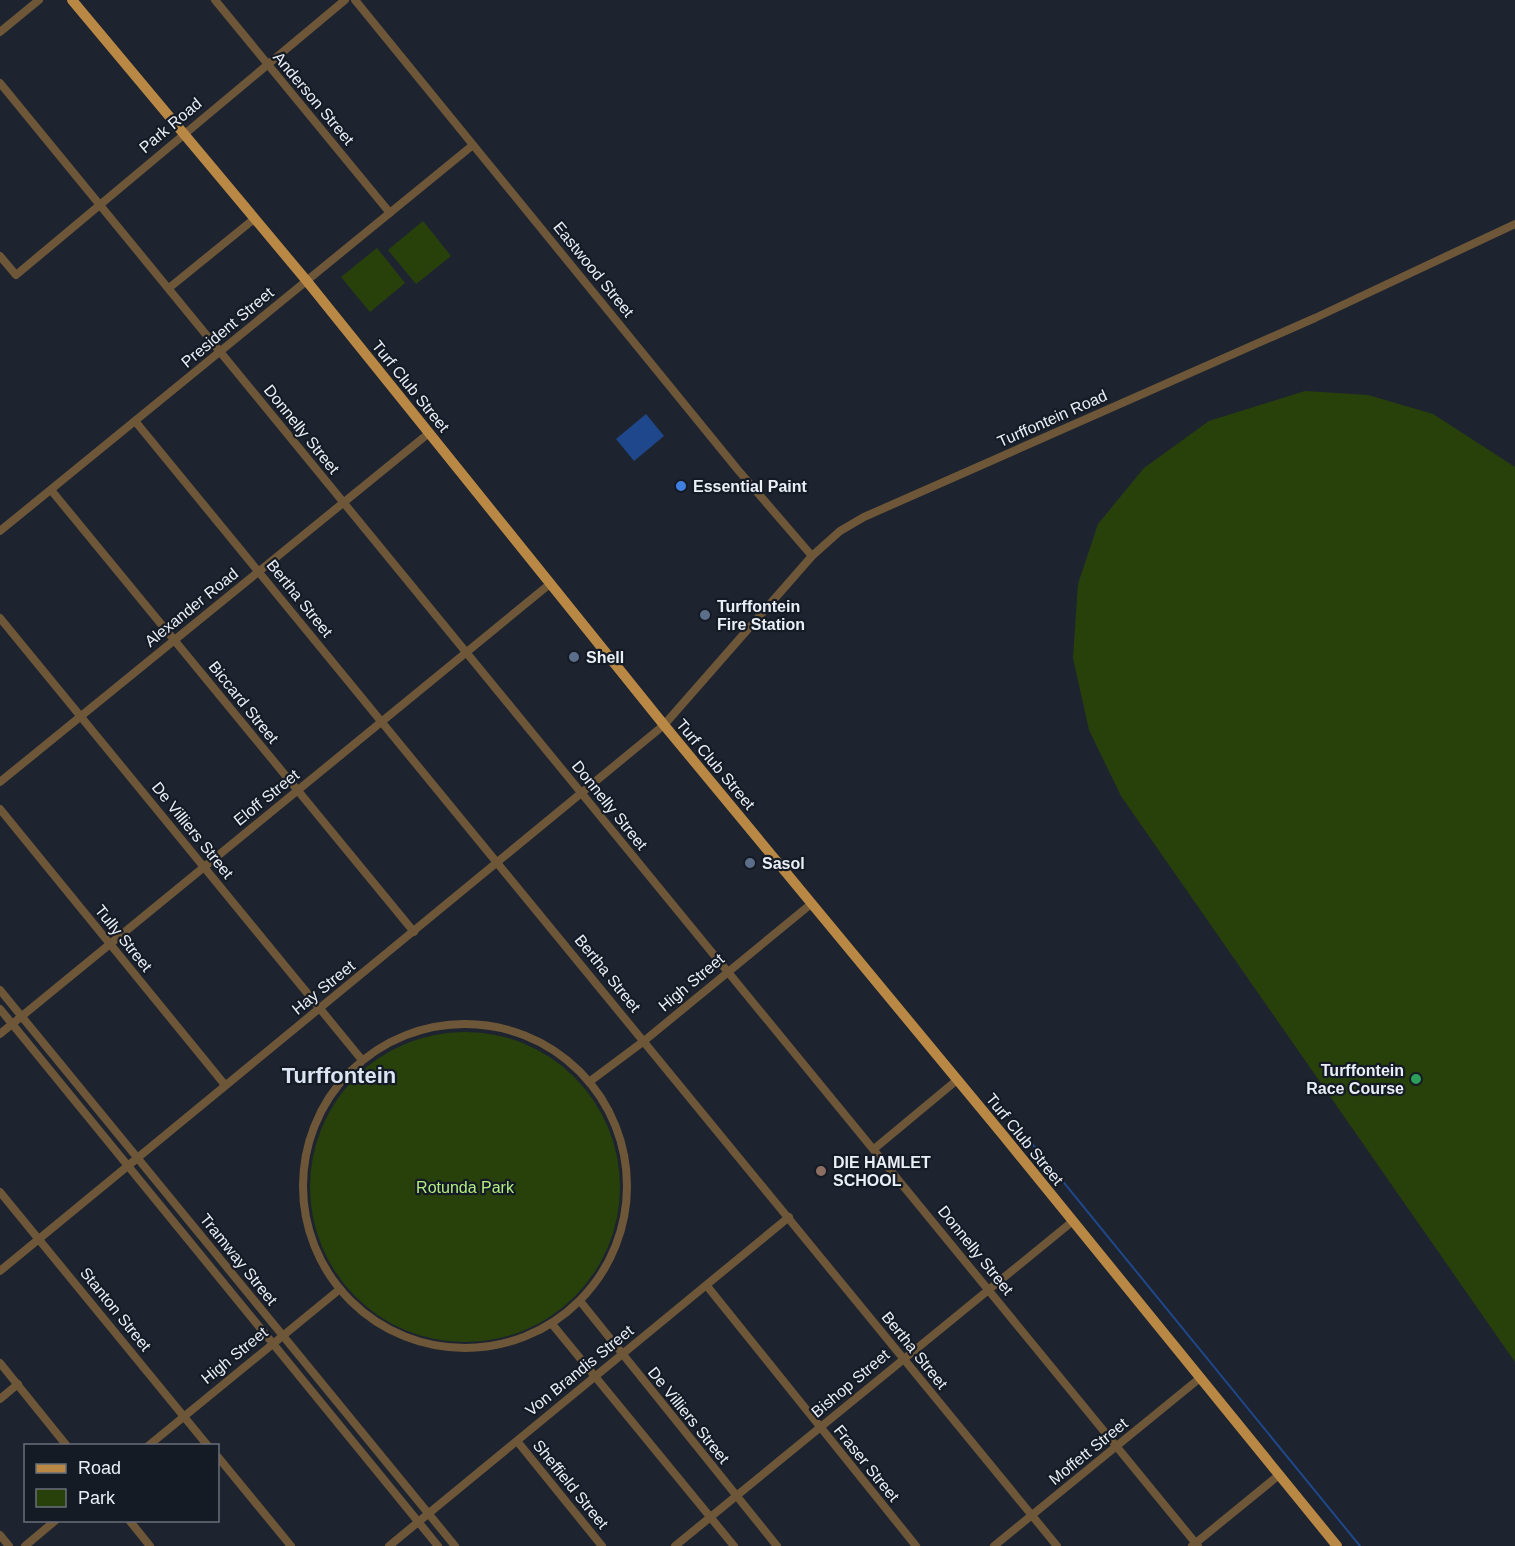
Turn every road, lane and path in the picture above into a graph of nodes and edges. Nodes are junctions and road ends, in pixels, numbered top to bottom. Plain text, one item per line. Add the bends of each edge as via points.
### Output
1 (39, 0) edge
2 (72, 0) edge
3 (215, 0) edge
4 (345, 0) edge
5 (355, 0) edge
6 (0, 32) edge
7 (267, 65) junction
8 (0, 83) edge
9 (184, 133) junction
10 (473, 145) junction
11 (100, 203) junction
12 (390, 213) junction
13 (254, 219) junction
14 (1515, 224) edge
15 (0, 256) edge
16 (306, 280) junction
17 (168, 288) junction
18 (219, 351) junction
19 (135, 421) junction
20 (429, 433) junction
21 (51, 490) junction
22 (343, 502) junction
23 (0, 531) edge
24 (812, 556) junction
25 (259, 571) junction
26 (551, 583) junction
27 (0, 618) edge
28 (174, 640) junction
29 (466, 652) junction
30 (80, 716) junction
31 (382, 722) junction
32 (664, 724) junction
33 (0, 782) edge
34 (298, 791) junction
35 (582, 794) junction
36 (0, 809) edge
37 (498, 863) junction
38 (204, 867) junction
39 (811, 904) junction
40 (414, 932) junction
41 (109, 943) junction
42 (727, 972) junction
43 (0, 990) edge
44 (320, 1009) junction
45 (0, 1010) edge
46 (21, 1016) junction
47 (12, 1024) junction
48 (0, 1034) edge
49 (644, 1041) junction
50 (362, 1060) junction
51 (957, 1080) junction
52 (589, 1082) junction
53 (225, 1085) junction
54 (81, 1088) junction
55 (71, 1097) junction
56 (874, 1149) junction
57 (137, 1157) junction
58 (128, 1165) junction
59 (0, 1192) edge
60 (789, 1217) junction
61 (1073, 1221) junction
62 (39, 1239) junction
63 (213, 1251) junction
64 (204, 1259) junction
65 (0, 1271) edge
66 (707, 1286) junction
67 (340, 1289) junction
68 (989, 1289) junction
69 (580, 1301) junction
70 (552, 1324) junction
71 (282, 1336) junction
72 (273, 1343) junction
73 (621, 1354) junction
74 (903, 1359) junction
75 (0, 1362) edge
76 (594, 1376) junction
77 (1200, 1378) junction
78 (18, 1384) junction
79 (326, 1389) junction
80 (318, 1398) junction
81 (0, 1399) edge
82 (184, 1416) junction
83 (355, 1424) junction
84 (819, 1428) junction
85 (345, 1431) junction
86 (517, 1441) junction
87 (65, 1444) edge
88 (150, 1444) edge
89 (206, 1444) edge
90 (1117, 1447) junction
91 (219, 1458) edge
92 (1279, 1475) junction
93 (735, 1497) junction
94 (428, 1513) junction
95 (1032, 1516) junction
96 (710, 1517) junction
97 (55, 1522) edge
98 (130, 1522) edge
99 (418, 1522) junction
100 (0, 1535) edge
101 (1195, 1545) edge
102 (9, 1546) edge
103 (25, 1546) edge
104 (150, 1546) edge
105 (291, 1546) edge
106 (389, 1546) edge
107 (438, 1546) edge
108 (455, 1546) edge
109 (602, 1546) edge
110 (675, 1546) edge
111 (734, 1546) edge
112 (777, 1546) edge
113 (916, 1546) edge
114 (994, 1546) edge
115 (1056, 1546) edge
116 (1337, 1546) edge

1 - 6 street
2 - 9 main road, Turf Club Street
3 - 7 street, Anderson Street
4 - 7 street, Park Road
5 - 10 street, Eastwood Street
7 - 9 street, Park Road
7 - 12 street, Anderson Street
8 - 11 street, Donnelly Street
9 - 11 street, Park Road
9 - 13 main road, Turf Club Street
10 - 12 street, President Street
10 - 24 street, Eastwood Street
11 - 15 street, Park Road via 16,275
11 - 17 street, Donnelly Street
12 - 16 street, President Street
13 - 16 main road, Turf Club Street
13 - 17 street
14 - 24 street, Turffontein Road via 1315,318 864,517 840,531
16 - 18 street, President Street
16 - 20 main road, Turf Club Street
17 - 18 street, Donnelly Street
18 - 19 street, President Street
18 - 22 street, Donnelly Street
19 - 21 street, President Street
19 - 25 street, Bertha Street
20 - 22 street, Alexander Road
20 - 26 main road, Turf Club Street
21 - 23 street, President Street
21 - 28 street, Biccard Street
22 - 25 street, Alexander Road
22 - 29 street, Donnelly Street
24 - 32 street, Turffontein Road
25 - 28 street, Alexander Road
25 - 31 street, Bertha Street
26 - 29 street, Eloff Street
26 - 32 main road, Turf Club Street
27 - 30 street, De Villiers Street
28 - 30 street, Alexander Road
28 - 34 street, Biccard Street
29 - 31 street, Eloff Street
29 - 35 street, Donnelly Street
30 - 33 street, Alexander Road
30 - 38 street, De Villiers Street
31 - 34 street, Eloff Street
31 - 37 street, Bertha Street
32 - 35 street, Hay Street
32 - 39 main road, Turf Club Street
34 - 38 street, Eloff Street
34 - 40 street, Biccard Street
35 - 37 street, Hay Street
35 - 42 street, Donnelly Street
36 - 41 street, Tully Street
37 - 40 street, Hay Street
37 - 49 street, Bertha Street
38 - 41 street, Eloff Street
38 - 44 street, De Villiers Street
39 - 42 street, High Street
39 - 51 main road, Turf Club Street
40 - 44 street, Hay Street
41 - 46 street, Eloff Street
41 - 53 street, Tully Street
42 - 49 street, High Street
42 - 56 street, Donnelly Street
43 - 46 street, Tramway Street
44 - 50 street, De Villiers Street
44 - 53 street, Hay Street
45 - 47 street, Tramway Street
46 - 47 street, Eloff Street
46 - 54 street, Tramway Street
47 - 48 street, Eloff Street
47 - 55 street, Tramway Street
49 - 52 street, High Street
49 - 60 street, Bertha Street
50 - 52 street via 390,1042 421,1030 447,1025 487,1025 519,1033 549,1047
50 - 67 street via 326,1101 311,1134 304,1170 308,1224 320,1258
51 - 56 street
51 - 61 main road, Turf Club Street
52 - 69 street via 619,1134 628,1194 614,1252
53 - 57 street, Hay Street
54 - 55 street
54 - 57 street, Tramway Street
55 - 58 street, Tramway Street
56 - 68 street, Donnelly Street
57 - 58 street, Hay Street
57 - 63 street, Tramway Street
58 - 62 street, Hay Street
58 - 64 street, Tramway Street
59 - 62 street, Stanton Street
60 - 66 street, Von Brandis Street
60 - 74 street, Bertha Street
61 - 68 street, Bishop Street
61 - 77 main road, Turf Club Street
62 - 65 street, Hay Street
62 - 82 street, Stanton Street
63 - 64 street
63 - 71 street, Tramway Street
64 - 72 street, Tramway Street
66 - 73 street, Von Brandis Street
66 - 84 street, Fraser Street
67 - 70 street via 385,1326 440,1346 473,1348 506,1343
67 - 71 street, High Street
68 - 74 street, Bishop Street
68 - 90 street, Donnelly Street
69 - 70 street
69 - 73 street, De Villiers Street
70 - 76 street
71 - 72 street, High Street
71 - 79 street, Tramway Street
72 - 80 street, Tramway Street
72 - 82 street, High Street
73 - 76 street, Von Brandis Street
73 - 93 street, De Villiers Street
74 - 84 street, Bishop Street
74 - 95 street, Bertha Street
75 - 78 street
76 - 86 street, Von Brandis Street
76 - 96 street
77 - 90 street, Moffett Street
77 - 92 main road, Turf Club Street
78 - 81 street
78 - 87 street
79 - 80 street
79 - 83 street, Tramway Street
80 - 85 street, Tramway Street
82 - 88 street, High Street
82 - 89 street, Stanton Street
83 - 85 street
83 - 94 street, Tramway Street
84 - 93 street, Bishop Street
84 - 113 street, Fraser Street
85 - 99 street, Tramway Street
86 - 94 street, Von Brandis Street
86 - 109 street, Sheffield Street
90 - 95 street, Moffett Street
90 - 101 street, Donnelly Street
91 - 105 street
92 - 101 street
92 - 116 main road, Turf Club Street
93 - 96 street, Bishop Street
93 - 112 street, De Villiers Street
94 - 99 street, Von Brandis Street
94 - 108 street, Tramway Street
95 - 114 street, Moffett Street
95 - 115 street, Bertha Street
96 - 110 street, Bishop Street
96 - 111 street
97 - 103 street
98 - 104 street
99 - 106 street, Von Brandis Street
99 - 107 street, Tramway Street
100 - 102 street

